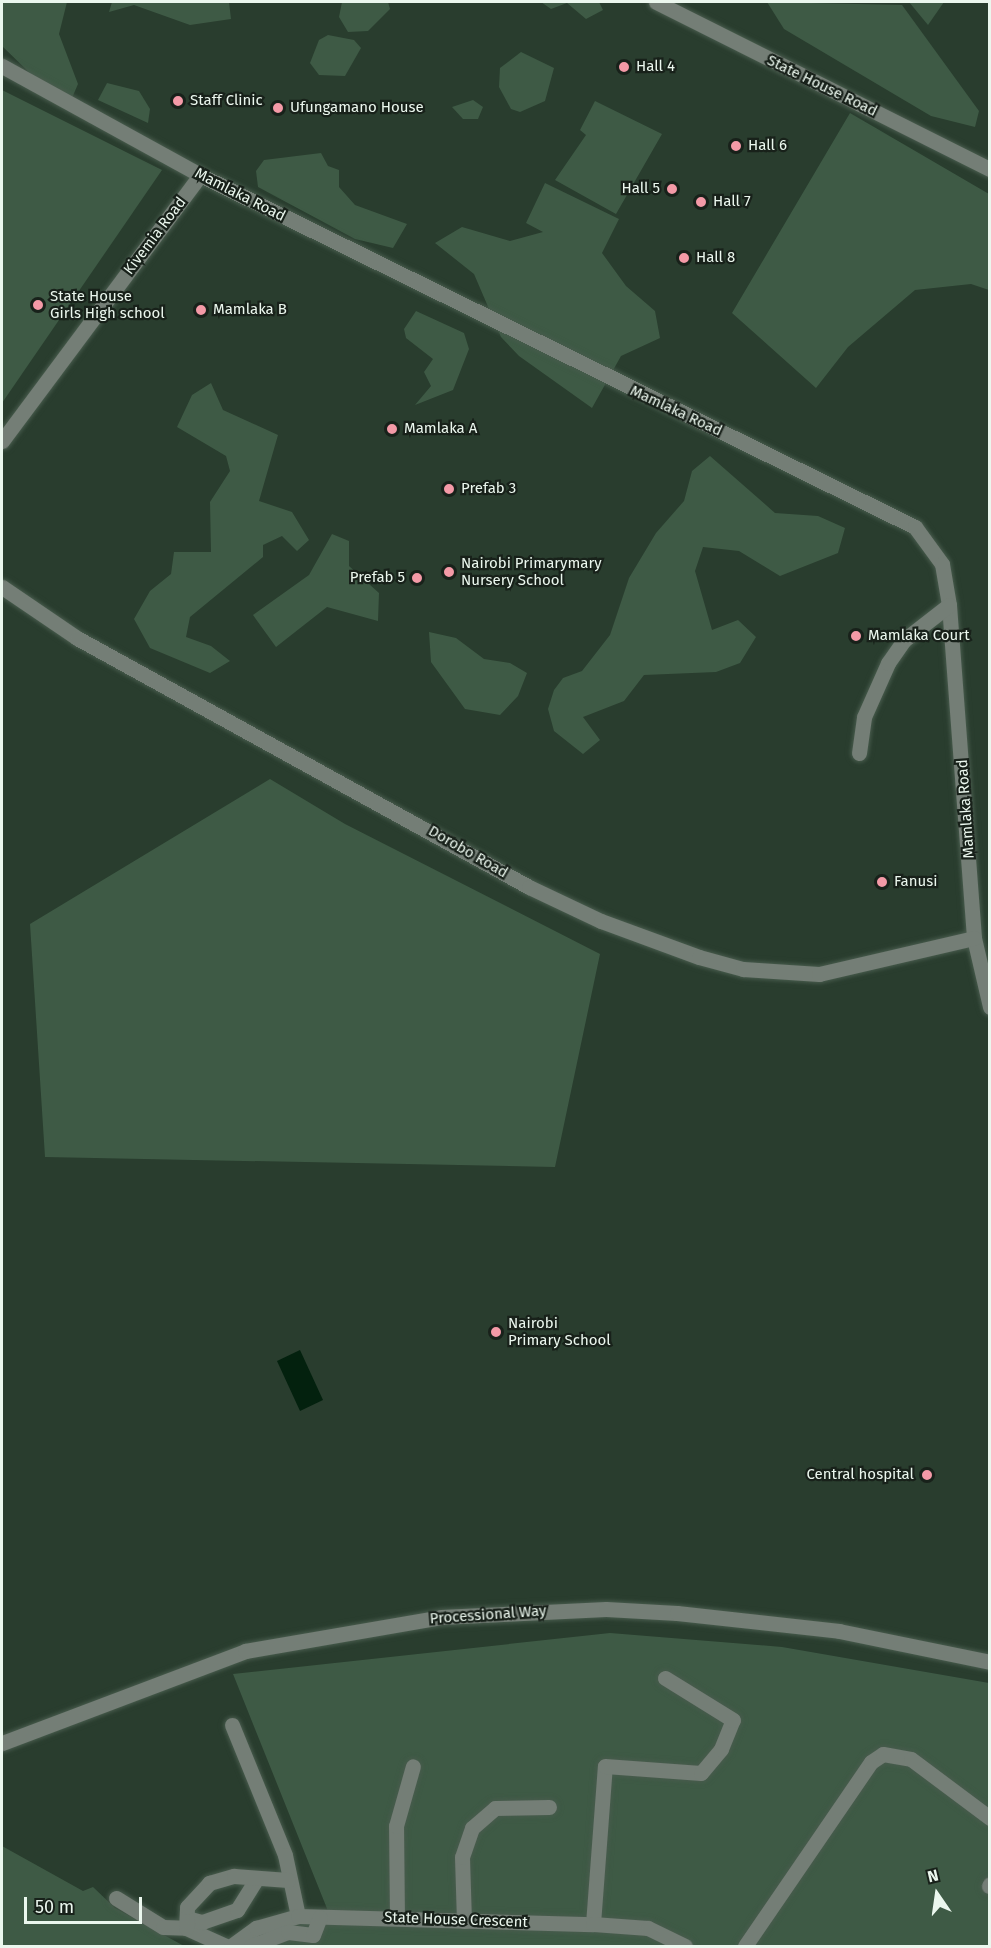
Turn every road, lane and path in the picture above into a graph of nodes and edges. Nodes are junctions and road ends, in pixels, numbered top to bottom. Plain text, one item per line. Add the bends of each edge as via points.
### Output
1 (656, 2) edge
2 (2, 66) edge
3 (990, 169) edge
4 (200, 176) junction
5 (2, 441) edge
6 (2, 587) edge
7 (949, 605) junction
8 (859, 753) dead end
9 (974, 938) junction
10 (990, 1007) edge
11 (990, 1662) edge
12 (665, 1678) dead end
13 (232, 1725) dead end
14 (2, 1743) edge
15 (413, 1766) dead end
16 (549, 1807) dead end
17 (990, 1818) edge
18 (256, 1880) junction
19 (288, 1880) junction
20 (116, 1898) dead end
21 (298, 1916) junction
22 (320, 1917) junction
23 (397, 1918) junction
24 (464, 1921) junction
25 (187, 1923) junction
26 (593, 1924) junction
27 (226, 1947) edge
28 (231, 1947) edge
29 (251, 1947) edge
30 (685, 1947) edge
31 (746, 1947) edge

1 - 3 street, State House Road
2 - 4 street, Mamlaka Road
4 - 5 street, Kivemia Road
4 - 7 street, Mamlaka Road via 915,527 942,564
6 - 9 street, Dorobo Road via 77,638 530,887 601,921 699,957 743,969 819,974
7 - 8 street via 904,640 888,663 864,717
7 - 9 street, Mamlaka Road
9 - 10 street, Mamlaka Road
11 - 14 street, Processional Way via 839,1631 677,1613 606,1609 441,1617 245,1651
12 - 26 street via 734,1720 722,1749 701,1773 605,1766
13 - 19 street via 285,1855
15 - 23 street via 396,1826
16 - 24 street via 495,1808 472,1828 462,1857
17 - 31 street via 910,1759 883,1754 871,1762
18 - 19 street
18 - 25 street via 237,1910
18 - 25 street via 234,1876 208,1883 192,1899
19 - 21 street
20 - 25 street via 163,1928
21 - 22 street, State House Crescent
21 - 28 street, State House Crescent via 256,1928
22 - 23 street, State House Crescent
22 - 29 street via 313,1935 288,1932
23 - 24 street, State House Crescent
24 - 26 street, State House Crescent
25 - 27 street
26 - 30 street, State House Crescent via 648,1928

